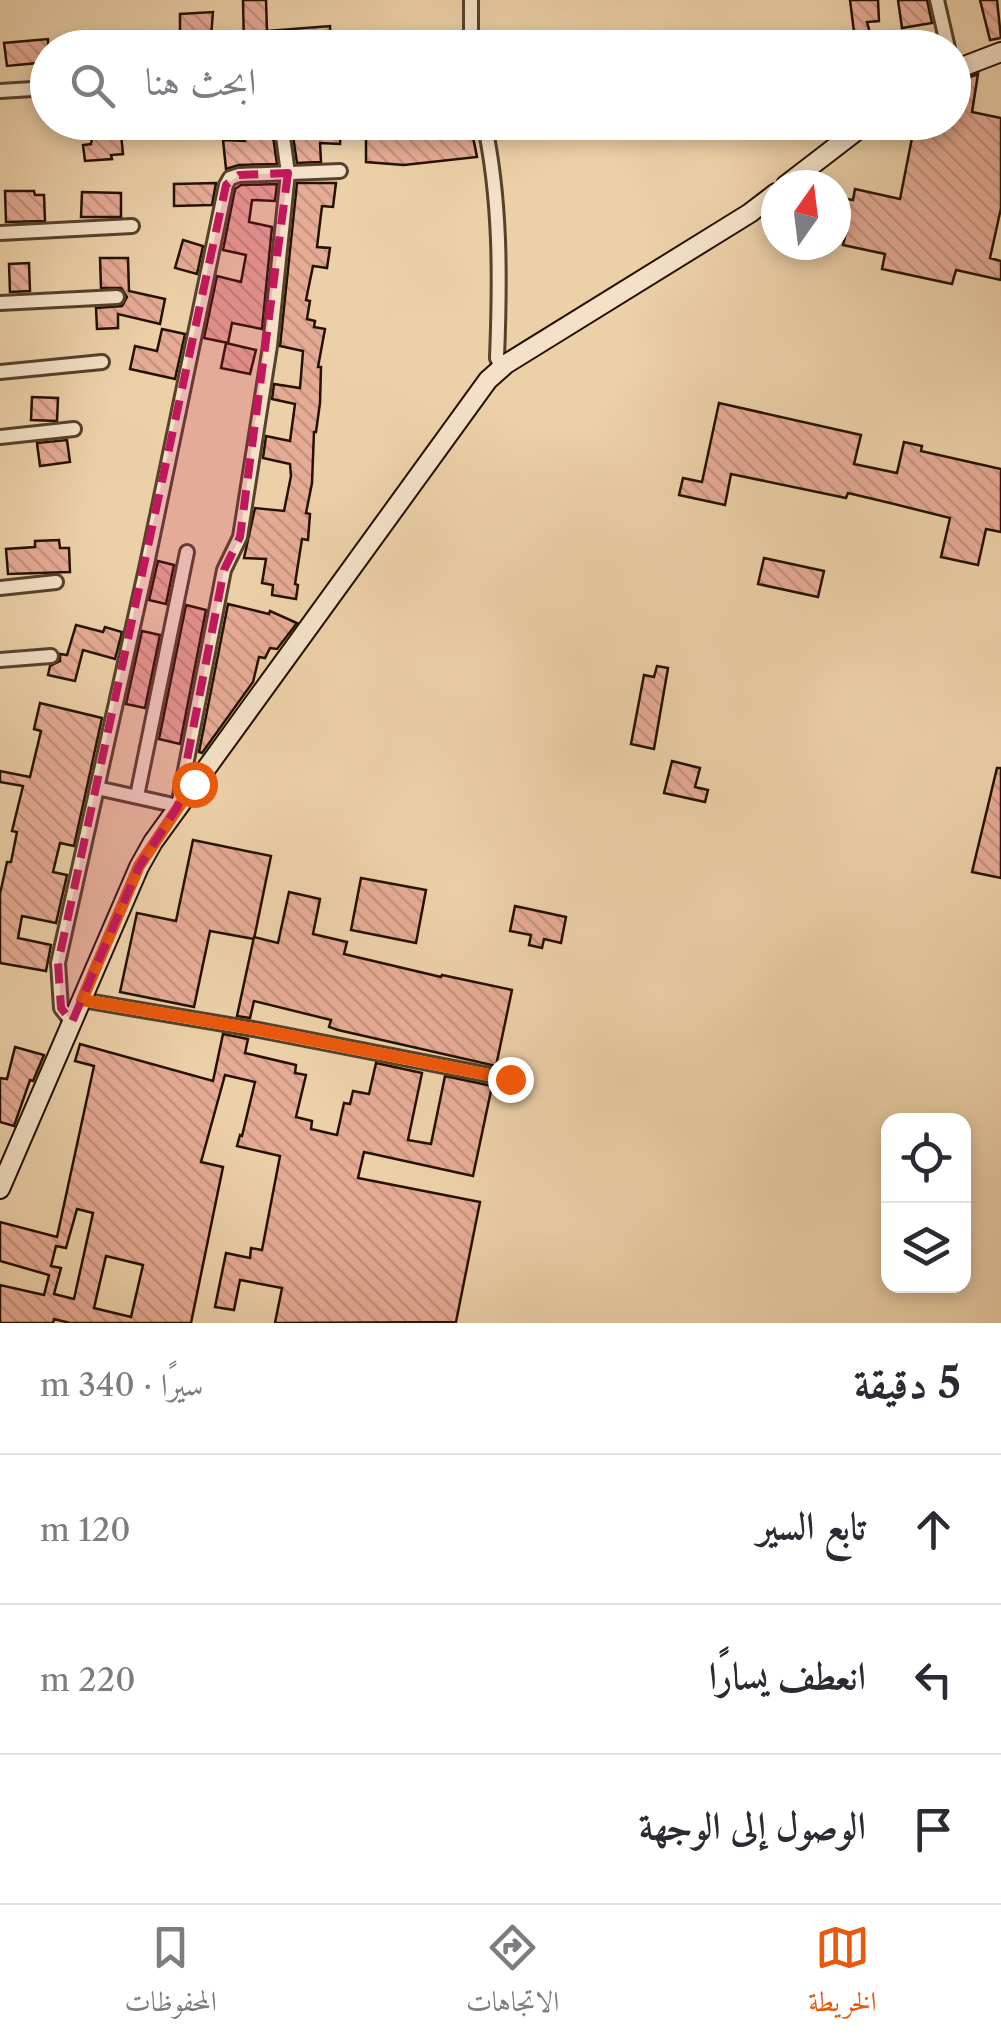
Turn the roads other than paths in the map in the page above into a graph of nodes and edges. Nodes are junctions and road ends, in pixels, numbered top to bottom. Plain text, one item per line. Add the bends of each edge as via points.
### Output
1 (471, 0) edge
2 (937, 0) edge
3 (471, 30) edge
4 (944, 30) edge
5 (1001, 52) edge
6 (971, 63) edge
7 (30, 89) edge
8 (0, 91) edge
9 (283, 140) edge
10 (486, 140) edge
11 (845, 140) edge
12 (806, 170) edge
13 (340, 171) dead end
14 (288, 173) junction
15 (761, 205) edge
16 (132, 226) dead end
17 (0, 234) edge
18 (117, 297) dead end
19 (0, 303) edge
20 (102, 362) dead end
21 (501, 368) junction
22 (0, 372) edge
23 (74, 429) dead end
24 (0, 436) edge
25 (187, 552) dead end
26 (56, 582) dead end
27 (0, 588) edge
28 (51, 656) dead end
29 (0, 660) edge
30 (97, 788) junction
31 (137, 796) junction
32 (178, 806) junction
33 (82, 1000) junction
34 (72, 1022) junction
35 (510, 1079) dead end
36 (0, 1189) edge

1 - 3 street
2 - 4 street
5 - 6 street
7 - 8 street
9 - 14 street
10 - 21 street via 496,209
11 - 12 street
13 - 14 street
14 - 30 street via 240,175 226,184
14 - 32 street via 240,537 224,570
15 - 21 street
16 - 17 street
18 - 19 street
20 - 22 street
21 - 32 street
23 - 24 street
25 - 31 street
26 - 27 street
28 - 29 street
30 - 31 street
30 - 34 street via 58,964 61,1008
31 - 32 street
32 - 33 street via 139,866
33 - 34 street
33 - 35 street
34 - 36 street

